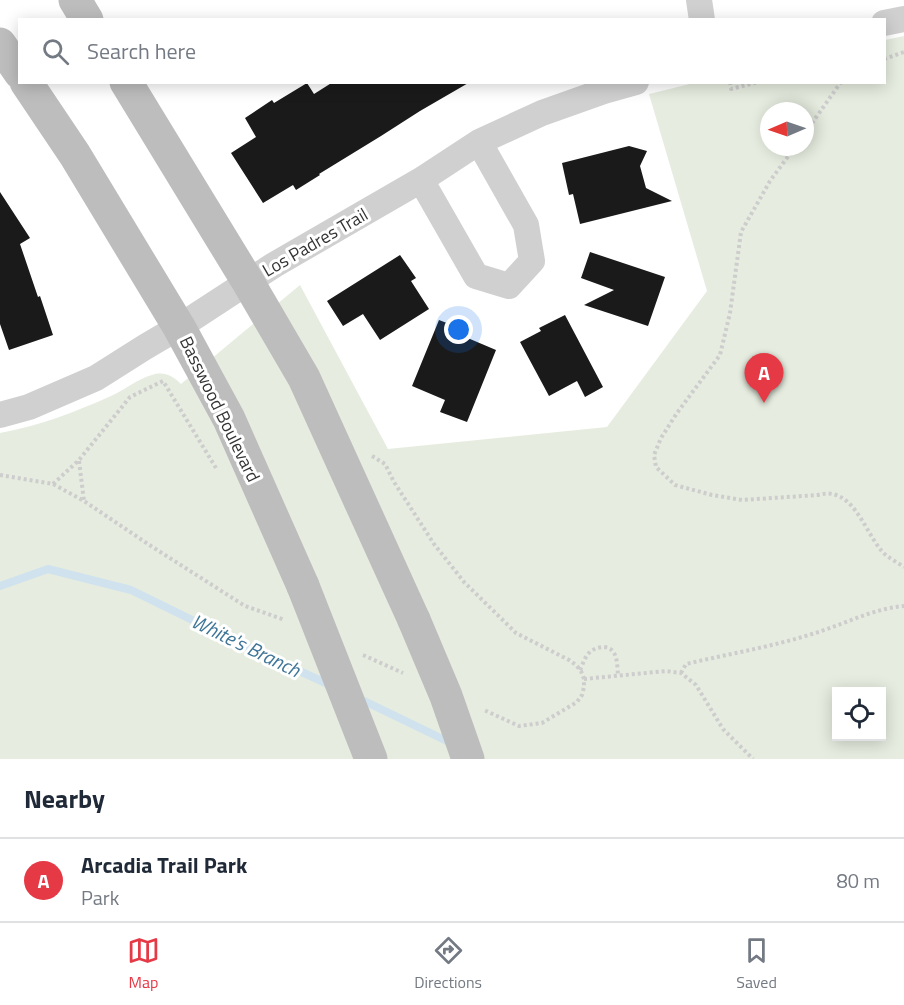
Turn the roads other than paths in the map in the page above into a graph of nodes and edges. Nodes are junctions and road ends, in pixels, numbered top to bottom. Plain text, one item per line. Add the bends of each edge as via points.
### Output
1 (75, 0) edge
2 (699, 0) edge
3 (86, 18) edge
4 (702, 18) edge
5 (904, 19) edge
6 (886, 23) edge
7 (0, 44) edge
8 (18, 70) edge
9 (27, 84) edge
10 (127, 84) edge
11 (628, 84) edge
12 (479, 142) junction
13 (421, 180) junction
14 (248, 282) junction
15 (179, 327) junction
16 (0, 415) edge
17 (371, 759) edge
18 (468, 759) edge

1 - 3 main road
2 - 4 street
5 - 6 street
7 - 8 main road
9 - 15 main road, Basswood Boulevard
10 - 14 main road
11 - 12 street, Los Padres Trail via 542,113
12 - 13 street, Los Padres Trail
12 - 13 street via 526,225 532,261 508,286 476,276
13 - 14 street, Los Padres Trail
14 - 15 street, Los Padres Trail
14 - 18 main road, bridge via 304,378 414,620
15 - 16 street, Los Padres Trail via 96,378
15 - 17 main road, Basswood Boulevard, bridge via 229,419 303,586

